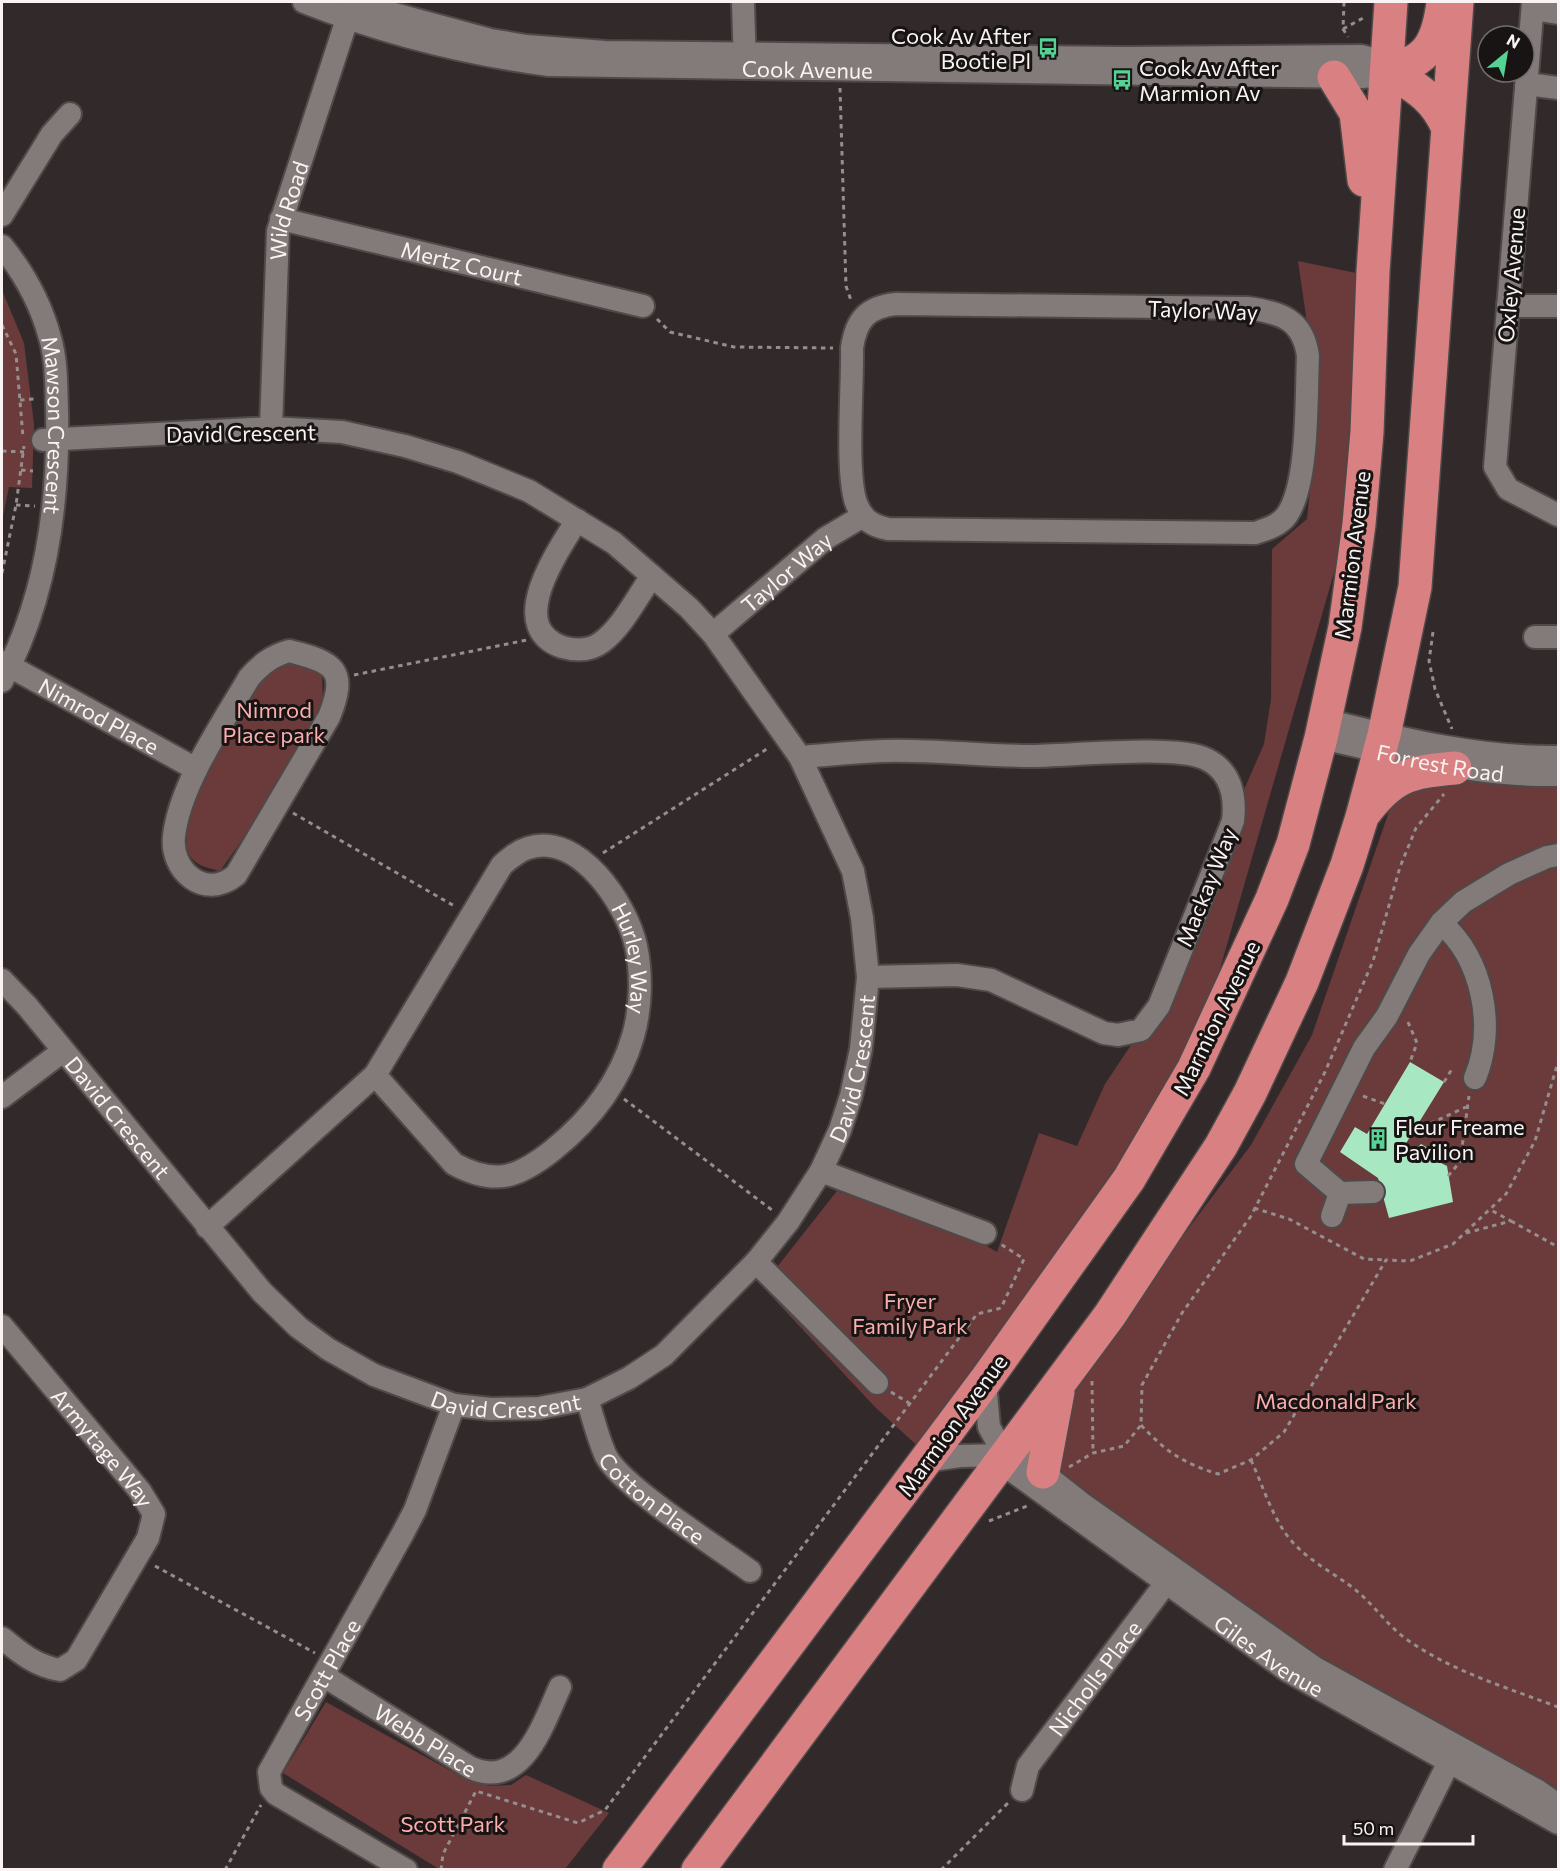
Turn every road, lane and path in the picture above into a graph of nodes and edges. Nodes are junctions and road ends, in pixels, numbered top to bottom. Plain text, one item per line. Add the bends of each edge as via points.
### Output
1 (304, 2) edge
2 (743, 2) edge
3 (1344, 2) edge
4 (1391, 2) edge
5 (1443, 2) edge
6 (1457, 2) edge
7 (1533, 5) edge
8 (350, 7) edge
9 (1558, 13) edge
10 (1532, 24) edge
11 (744, 61) junction
12 (1374, 62) junction
13 (1334, 77) junction
14 (839, 79) dead end
15 (1527, 84) joint
16 (1558, 87) edge
17 (70, 114) dead end
18 (1447, 126) junction
19 (2, 215) edge
20 (281, 219) junction
21 (2, 246) edge
22 (2, 268) edge
23 (1373, 272) junction
24 (643, 306) joint
25 (1508, 306) junction
26 (1558, 306) edge
27 (860, 321) junction
28 (2, 325) edge
29 (852, 348) junction
30 (34, 399) dead end
31 (20, 400) junction
32 (271, 428) junction
33 (42, 444) junction
34 (2, 451) edge
35 (21, 470) junction
36 (33, 471) dead end
37 (16, 505) junction
38 (39, 506) junction
39 (1558, 514) edge
40 (863, 516) junction
41 (577, 520) junction
42 (2, 573) edge
43 (652, 576) junction
44 (713, 634) junction
45 (546, 636) junction
46 (1534, 637) dead end
47 (1558, 637) edge
48 (3, 664) edge
49 (338, 678) junction
50 (1323, 729) junction
51 (785, 737) junction
52 (1381, 742) junction
53 (800, 757) junction
54 (1558, 757) edge
55 (1455, 768) junction
56 (196, 769) junction
57 (1558, 775) edge
58 (278, 804) junction
59 (1362, 817) junction
60 (1558, 855) edge
61 (590, 868) junction
62 (471, 915) junction
63 (1441, 923) junction
64 (868, 977) junction
65 (2, 980) edge
66 (1408, 1022) dead end
67 (63, 1051) junction
68 (1410, 1062) dead end
69 (1558, 1062) edge
70 (1452, 1069) dead end
71 (375, 1075) junction
72 (1475, 1077) joint
73 (1444, 1082) dead end
74 (610, 1089) junction
75 (1363, 1096) dead end
76 (2, 1097) edge
77 (1385, 1104) dead end
78 (1466, 1107) junction
79 (1414, 1131) dead end
80 (821, 1171) junction
81 (1448, 1176) dead end
82 (1373, 1192) dead end
83 (1340, 1193) junction
84 (1254, 1208) junction
85 (1489, 1209) junction
86 (1332, 1216) dead end
87 (1510, 1221) junction
88 (788, 1222) junction
89 (207, 1227) junction
90 (985, 1233) joint
91 (1464, 1233) junction
92 (1558, 1248) edge
93 (1386, 1260) junction
94 (756, 1262) junction
95 (2, 1326) edge
96 (985, 1380) junction
97 (1076, 1380) junction
98 (877, 1383) dead end
99 (587, 1399) junction
100 (454, 1405) junction
101 (1141, 1425) junction
102 (1006, 1455) junction
103 (1251, 1460) junction
104 (925, 1461) junction
105 (1054, 1471) junction
106 (1075, 1476) dead end
107 (138, 1556) junction
108 (750, 1571) dead end
109 (1171, 1577) junction
110 (2, 1638) edge
111 (328, 1669) junction
112 (560, 1687) dead end
113 (1558, 1707) edge
114 (1453, 1754) junction
115 (271, 1788) junction
116 (1022, 1790) joint
117 (1558, 1805) edge
118 (1558, 1823) edge
119 (225, 1869) edge
120 (406, 1869) edge
121 (441, 1869) edge
122 (619, 1869) edge
123 (698, 1869) edge
124 (941, 1869) edge
125 (1395, 1869) edge

1 - 8 street, Cook Avenue
2 - 11 street
3 - 12 path via 1343,29
4 - 12 highway, Marmion Avenue
5 - 12 highway via 1435,37 1422,57 1409,66
6 - 18 highway
7 - 9 street
7 - 10 street, Oxley Avenue
8 - 11 street, Cook Avenue via 526,46
8 - 20 street, Wild Road
11 - 12 street, Cook Avenue via 1125,58
11 - 13 street, Cook Avenue
12 - 13 street, Cook Avenue via 1373,76
12 - 18 highway via 1427,95 1438,106
12 - 23 highway, Marmion Avenue
13 - 23 highway via 1356,113 1364,182 1362,243 1366,266
14 - 27 path via 846,286
15 - 16 street
15 - 25 street, Oxley Avenue
17 - 19 street via 52,134
18 - 52 highway via 1415,587
20 - 24 street, Mertz Court
20 - 32 street, Wild Road
21 - 33 street, Mawson Crescent via 29,285 51,340 56,378
22 - 33 street, Mawson Crescent via 28,318 39,352
23 - 50 highway, Marmion Avenue via 1359,524 1345,627
24 - 29 path via 670,332 734,347
25 - 26 street
25 - 39 street, Oxley Avenue via 1495,467 1508,489
27 - 29 street
27 - 40 street, Taylor Way via 879,306 896,304 1248,308 1290,320 1300,328 1308,356 1299,489 1286,517 1266,530 1255,533 888,529 874,526
28 - 31 path via 16,354
29 - 40 street via 852,489
30 - 31 path
31 - 33 path
32 - 33 street, David Crescent
32 - 41 street, David Crescent via 342,432 405,446 458,462 529,491
33 - 34 path
33 - 35 path
33 - 38 street, Mawson Crescent
33 - 48 street, Mawson Crescent via 51,532 24,634
35 - 36 path
35 - 37 path
37 - 38 path
37 - 42 path
38 - 48 street, Mawson Crescent via 28,576
40 - 44 street, Taylor Way via 826,538
41 - 43 street, David Crescent via 614,543
41 - 45 street via 542,582 536,603 538,620
43 - 44 street, David Crescent
43 - 45 street via 601,643 574,650
44 - 51 street, David Crescent
45 - 49 path
46 - 47 street
48 - 56 street, Nimrod Place
49 - 56 street via 318,657 290,651 276,655 249,678
49 - 58 street via 339,692 329,717
50 - 52 street, Forrest Road
50 - 96 highway, Marmion Avenue via 1296,833 1272,899 1194,1068 1129,1179
51 - 53 street, David Crescent
51 - 61 path via 603,853
52 - 54 street, Forrest Road via 1514,758
52 - 55 street, Forrest Road
52 - 59 highway
53 - 64 street, David Crescent via 853,871
53 - 64 street, Mackay Way via 884,751 1028,756 1183,752 1219,767 1231,785 1233,821 1158,1006 1141,1030 1118,1035 1104,1033 991,980 957,975
55 - 57 street, Forrest Road via 1498,774
55 - 59 highway via 1403,776 1379,795
55 - 84 path via 1453,784 1416,828 1400,867 1373,961 1348,1022
56 - 58 street via 174,837 174,851 197,883 220,886 236,875
58 - 62 path
59 - 97 highway via 1302,982 1250,1093
60 - 63 street via 1509,874 1463,902
61 - 62 street, Hurley Way via 567,852 548,846 530,847 502,865
61 - 74 street, Hurley Way via 619,901 636,946 639,978 634,1035
62 - 71 street, Hurley Way
63 - 72 street via 1457,936 1473,962 1478,983 1483,1051
63 - 83 street via 1364,1048 1306,1164
64 - 80 street, David Crescent via 861,1049 851,1096
65 - 67 street, David Crescent
66 - 68 path via 1417,1043
67 - 76 street
67 - 89 street, David Crescent
69 - 85 path via 1535,1141 1506,1194
70 - 73 path
71 - 74 street, Hurley Way via 454,1164 471,1173 505,1177 538,1161 590,1115
71 - 89 street, Hurley Way
72 - 78 path
74 - 88 path
75 - 77 path
78 - 79 path
78 - 81 path via 1460,1162
80 - 88 street, David Crescent
80 - 90 street
82 - 83 street
83 - 86 street
84 - 93 path via 1289,1219 1364,1259
84 - 101 path via 1182,1313 1142,1384
85 - 87 path
85 - 91 path
87 - 91 path
87 - 92 path
88 - 94 street, David Crescent
89 - 100 street, David Crescent via 262,1292 328,1349 374,1375
90 - 121 path via 1024,1259 1001,1308 977,1314 605,1810 578,1823 476,1791 443,1854
91 - 93 path via 1453,1244 1410,1261
93 - 103 path via 1284,1432
94 - 98 street
94 - 99 street, David Crescent via 664,1355
95 - 107 street, Armytage Way via 149,1502 153,1522
96 - 102 street, Giles Avenue via 989,1427
96 - 104 highway, Marmion Avenue
97 - 101 path via 1093,1453 1124,1446
97 - 102 highway
97 - 105 highway via 1052,1415
99 - 100 street, David Crescent via 539,1408
99 - 108 street, Cotton Place via 606,1456 615,1469
100 - 111 street, Scott Place via 414,1510
101 - 103 path via 1161,1447 1186,1464 1218,1474
102 - 104 street, Giles Avenue
102 - 105 street, Giles Avenue
102 - 109 street, Giles Avenue via 1014,1472
102 - 123 highway
103 - 113 path via 1286,1534 1303,1553 1368,1600 1407,1640 1449,1665
104 - 122 highway, Marmion Avenue
105 - 106 path
105 - 109 street, Giles Avenue
107 - 110 street, Armytage Way via 87,1645 76,1660 60,1670 23,1656
107 - 111 path
109 - 114 street, Giles Avenue
109 - 116 street, Nicholls Place via 1028,1766
111 - 112 street, Webb Place via 471,1768 490,1774 514,1768 521,1760
111 - 115 street, Scott Place via 273,1762 269,1772
114 - 117 street, Giles Avenue
114 - 118 street, Giles Avenue
114 - 125 street
115 - 119 path
115 - 120 street
116 - 124 path

